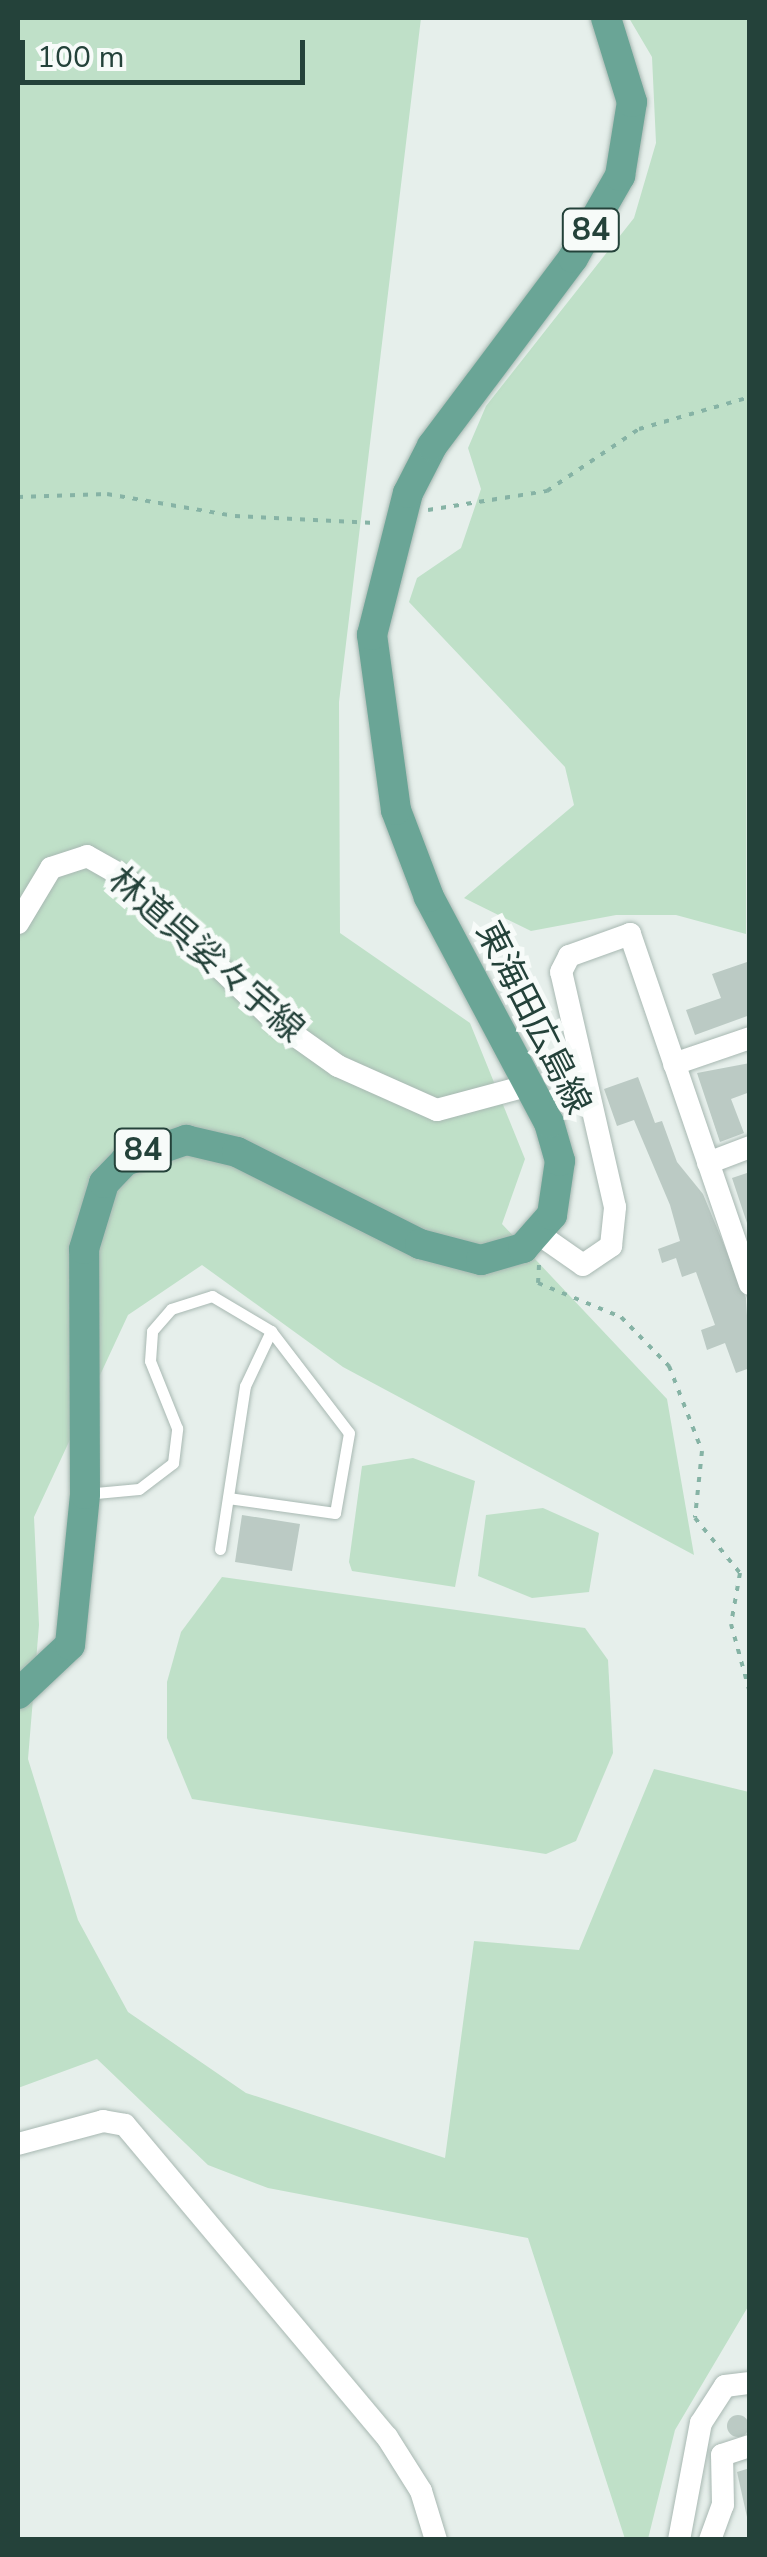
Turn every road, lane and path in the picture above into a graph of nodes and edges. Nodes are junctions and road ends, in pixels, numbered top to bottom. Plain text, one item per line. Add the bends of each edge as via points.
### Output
1 (606, 18) edge
2 (750, 398) edge
3 (18, 497) edge
4 (402, 518) junction
5 (18, 922) edge
6 (750, 1038) edge
7 (674, 1064) junction
8 (530, 1086) junction
9 (750, 1148) edge
10 (708, 1162) junction
11 (540, 1236) junction
12 (746, 1258) edge
13 (750, 1284) edge
14 (271, 1331) junction
15 (86, 1494) junction
16 (228, 1498) junction
17 (220, 1549) dead end
18 (740, 1574) junction
19 (750, 1576) edge
20 (750, 1693) edge
21 (18, 1694) edge
22 (18, 2144) edge
23 (750, 2383) edge
24 (750, 2446) edge
25 (436, 2540) edge
26 (679, 2540) edge
27 (710, 2540) edge

1 - 4 main road, 東海田広島線 / 84 via 632,102 620,176 573,258 454,410
2 - 4 path via 639,429 548,490
3 - 4 path via 106,494 366,525
4 - 8 main road, 東海田広島線 / 84 via 372,635 396,810 429,897
5 - 8 street, 林道呉娑々宇線 via 51,868 87,856 126,878 276,1022 338,1066 437,1110
6 - 7 street
7 - 10 street
7 - 11 street via 630,934 568,956 561,972 615,1207 611,1246 583,1266
8 - 11 main road, 東海田広島線 / 84 via 560,1161
9 - 10 street
10 - 12 street
11 - 15 main road, 84 via 504,1258 454,1255 238,1152 186,1140 153,1144 104,1183 87,1236
11 - 18 path via 538,1283 621,1317 669,1366 702,1450 695,1518
12 - 13 street
14 - 15 lane via 212,1296 160,1319 150,1361 177,1428 173,1463 139,1490
14 - 16 lane via 245,1386
14 - 16 lane via 348,1433 338,1508
15 - 21 main road, 84 via 70,1645
16 - 17 lane
18 - 19 path
18 - 20 path via 731,1624
22 - 25 street via 103,2121 124,2125 387,2437 421,2492
23 - 26 street via 726,2386 701,2423
24 - 27 street via 722,2455 723,2505

